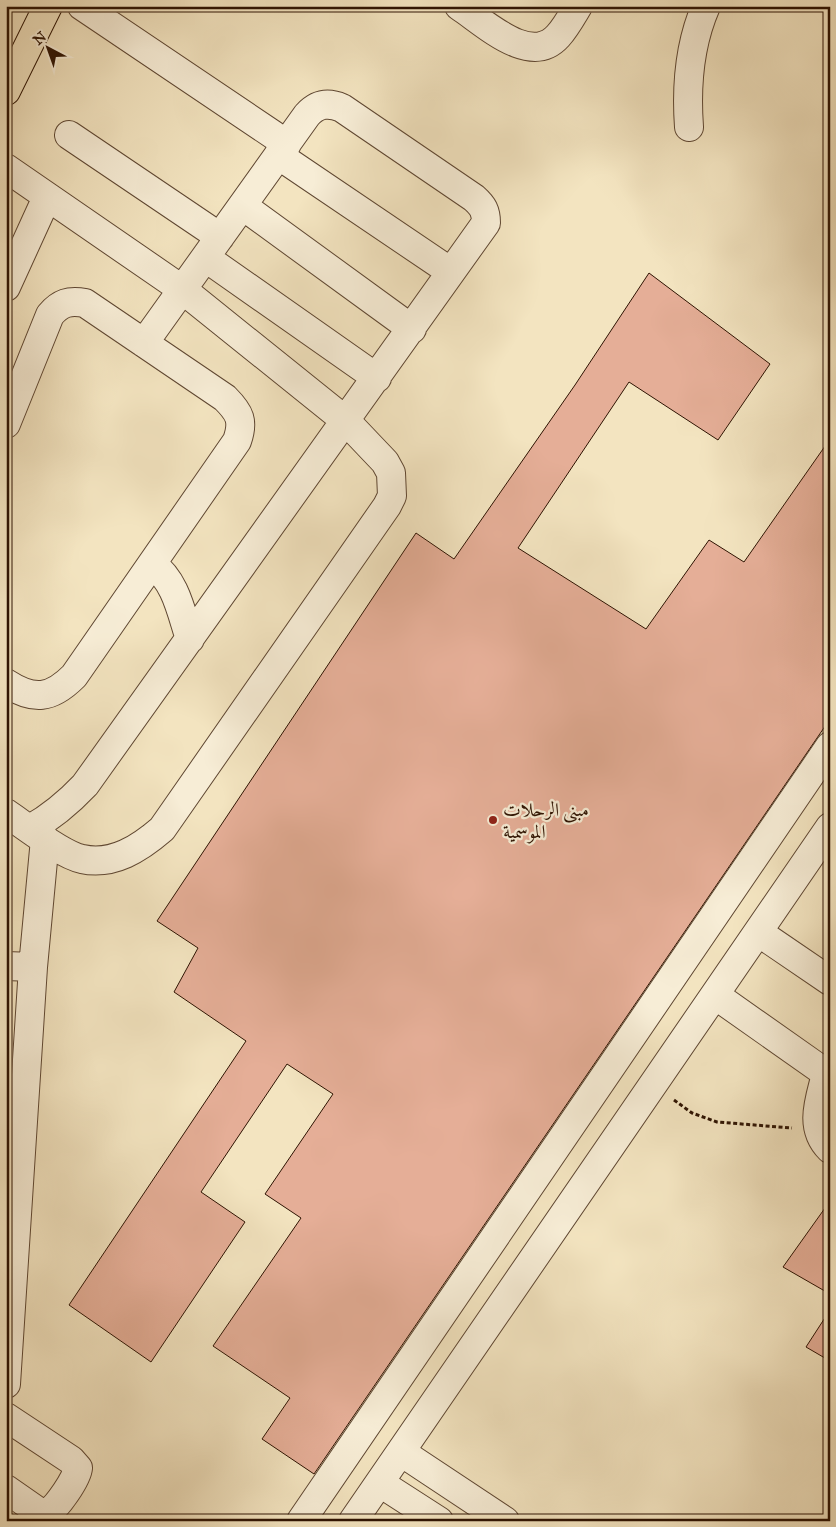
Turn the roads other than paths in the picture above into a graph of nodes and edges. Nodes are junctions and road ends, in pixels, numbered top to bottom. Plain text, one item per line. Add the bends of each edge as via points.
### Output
1 (48, 6) edge
2 (82, 6) edge
3 (459, 6) edge
4 (578, 6) edge
5 (706, 6) edge
6 (6, 92) edge
7 (689, 127) dead end
8 (69, 135) dead end
9 (282, 149) junction
10 (6, 168) edge
11 (47, 197) junction
12 (243, 206) junction
13 (213, 247) junction
14 (452, 272) junction
15 (6, 287) edge
16 (183, 290) junction
17 (412, 329) junction
18 (144, 343) junction
19 (377, 378) junction
20 (346, 421) junction
21 (6, 424) edge
22 (152, 564) junction
23 (190, 639) junction
24 (6, 684) edge
25 (830, 746) edge
26 (6, 812) edge
27 (830, 827) edge
28 (37, 834) junction
29 (758, 932) junction
30 (6, 966) edge
31 (33, 967) junction
32 (830, 981) edge
33 (715, 995) junction
34 (828, 1075) edge
35 (824, 1140) edge
36 (6, 1384) edge
37 (6, 1417) edge
38 (401, 1452) junction
39 (380, 1482) junction
40 (6, 1489) edge
41 (473, 1512) edge
42 (301, 1521) edge
43 (353, 1521) edge
44 (438, 1521) edge
45 (505, 1521) edge

1 - 6 main road
2 - 9 lane
3 - 4 lane via 516,44 537,47 558,36
5 - 7 lane via 694,38 690,61
8 - 13 lane
9 - 12 lane
9 - 14 lane
9 - 14 lane via 313,109 321,105 335,105 474,198 483,206 486,223
10 - 11 lane
11 - 15 lane
11 - 16 lane
12 - 13 lane
12 - 17 lane
13 - 16 lane
13 - 19 lane
14 - 17 lane
16 - 18 lane
16 - 20 lane
17 - 19 lane
18 - 21 lane via 85,304 64,303 50,315
18 - 22 lane via 225,398 235,408 241,429 237,442
19 - 20 lane
20 - 23 lane
20 - 28 lane via 385,462 390,473 392,496 162,829 132,851 118,858 101,860 82,859 64,852
22 - 23 lane via 171,585
22 - 24 lane via 65,685 42,696 19,692
23 - 28 lane via 86,785 47,819
25 - 42 lane
26 - 28 lane
27 - 29 lane
28 - 31 lane
29 - 32 lane
29 - 33 lane
30 - 31 lane
31 - 36 lane
33 - 34 lane
33 - 38 lane
34 - 35 lane via 816,1113
37 - 40 lane via 71,1460 78,1471 47,1513 39,1512
38 - 39 lane
38 - 41 lane
39 - 43 lane
39 - 44 lane
41 - 45 lane

